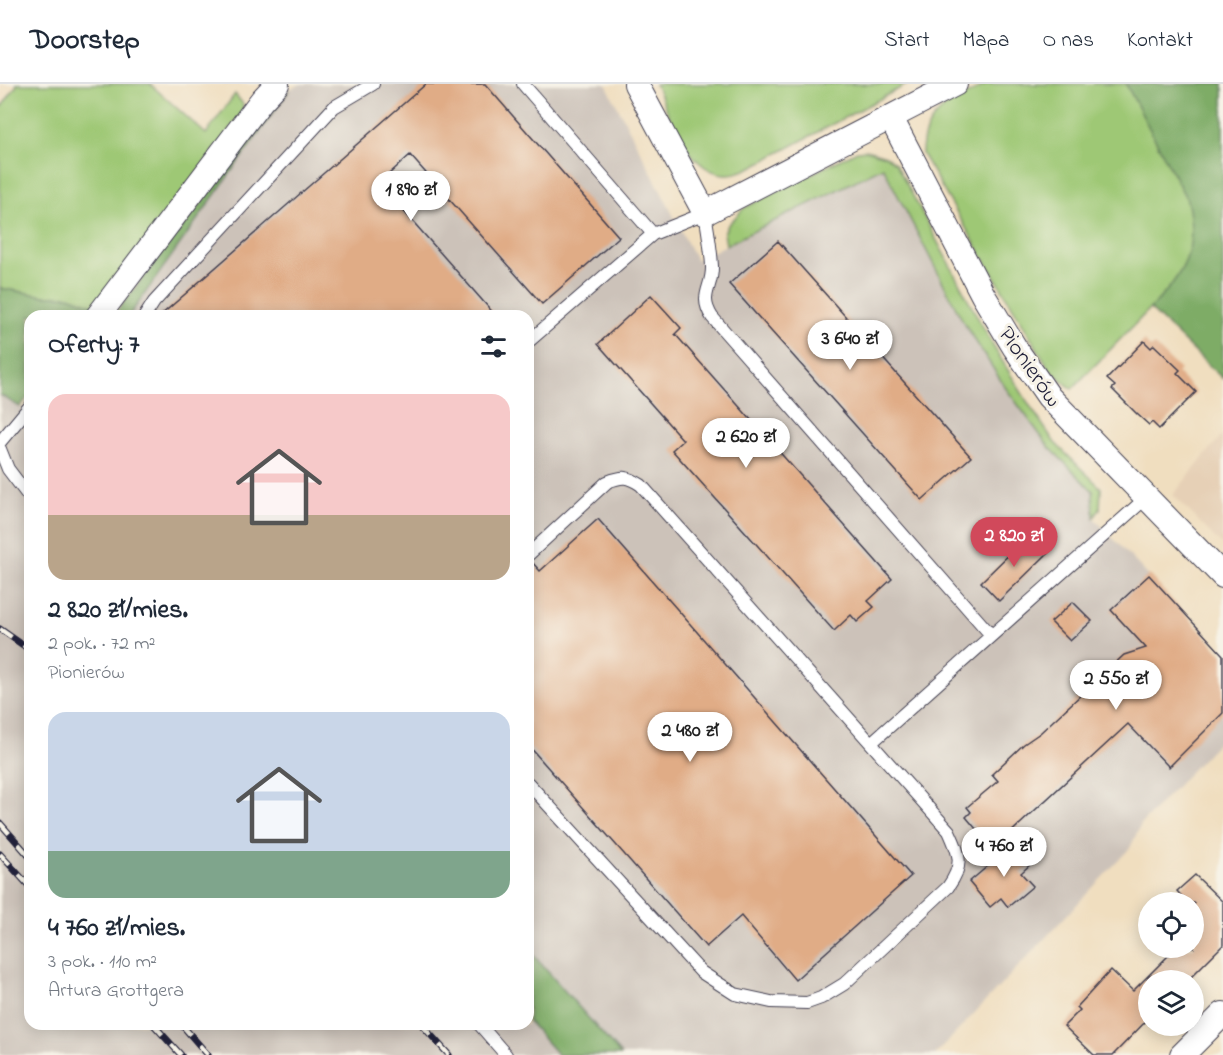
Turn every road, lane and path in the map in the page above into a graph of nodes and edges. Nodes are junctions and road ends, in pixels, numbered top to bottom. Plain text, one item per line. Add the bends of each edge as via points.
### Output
1 (277, 84) edge
2 (373, 84) edge
3 (523, 84) edge
4 (636, 84) edge
5 (955, 84) edge
6 (891, 118) junction
7 (705, 213) junction
8 (653, 234) junction
9 (103, 310) edge
10 (149, 310) edge
11 (534, 337) edge
12 (24, 413) edge
13 (0, 442) edge
14 (0, 449) edge
15 (24, 490) edge
16 (1146, 498) junction
17 (534, 549) edge
18 (1223, 576) edge
19 (991, 635) junction
20 (872, 743) junction
21 (534, 790) edge
22 (1223, 1014) edge
23 (484, 1030) edge
24 (1191, 1052) edge
25 (506, 1055) edge

1 - 9 street
2 - 10 lane via 334,107
3 - 8 lane
4 - 7 street
5 - 6 street
6 - 7 street
6 - 16 street, Pionierów via 983,294 1016,348 1049,397
7 - 8 lane
7 - 19 lane via 712,271 706,307
8 - 11 lane
12 - 13 lane
14 - 15 lane via 8,469
16 - 18 street, Pionierów
16 - 19 lane
17 - 20 lane via 607,482 628,477 641,485
19 - 20 lane
20 - 21 lane via 949,831 959,860 958,874 948,888 844,984 807,1003 771,1002 745,996 720,986 701,972
22 - 24 street
23 - 25 lane

